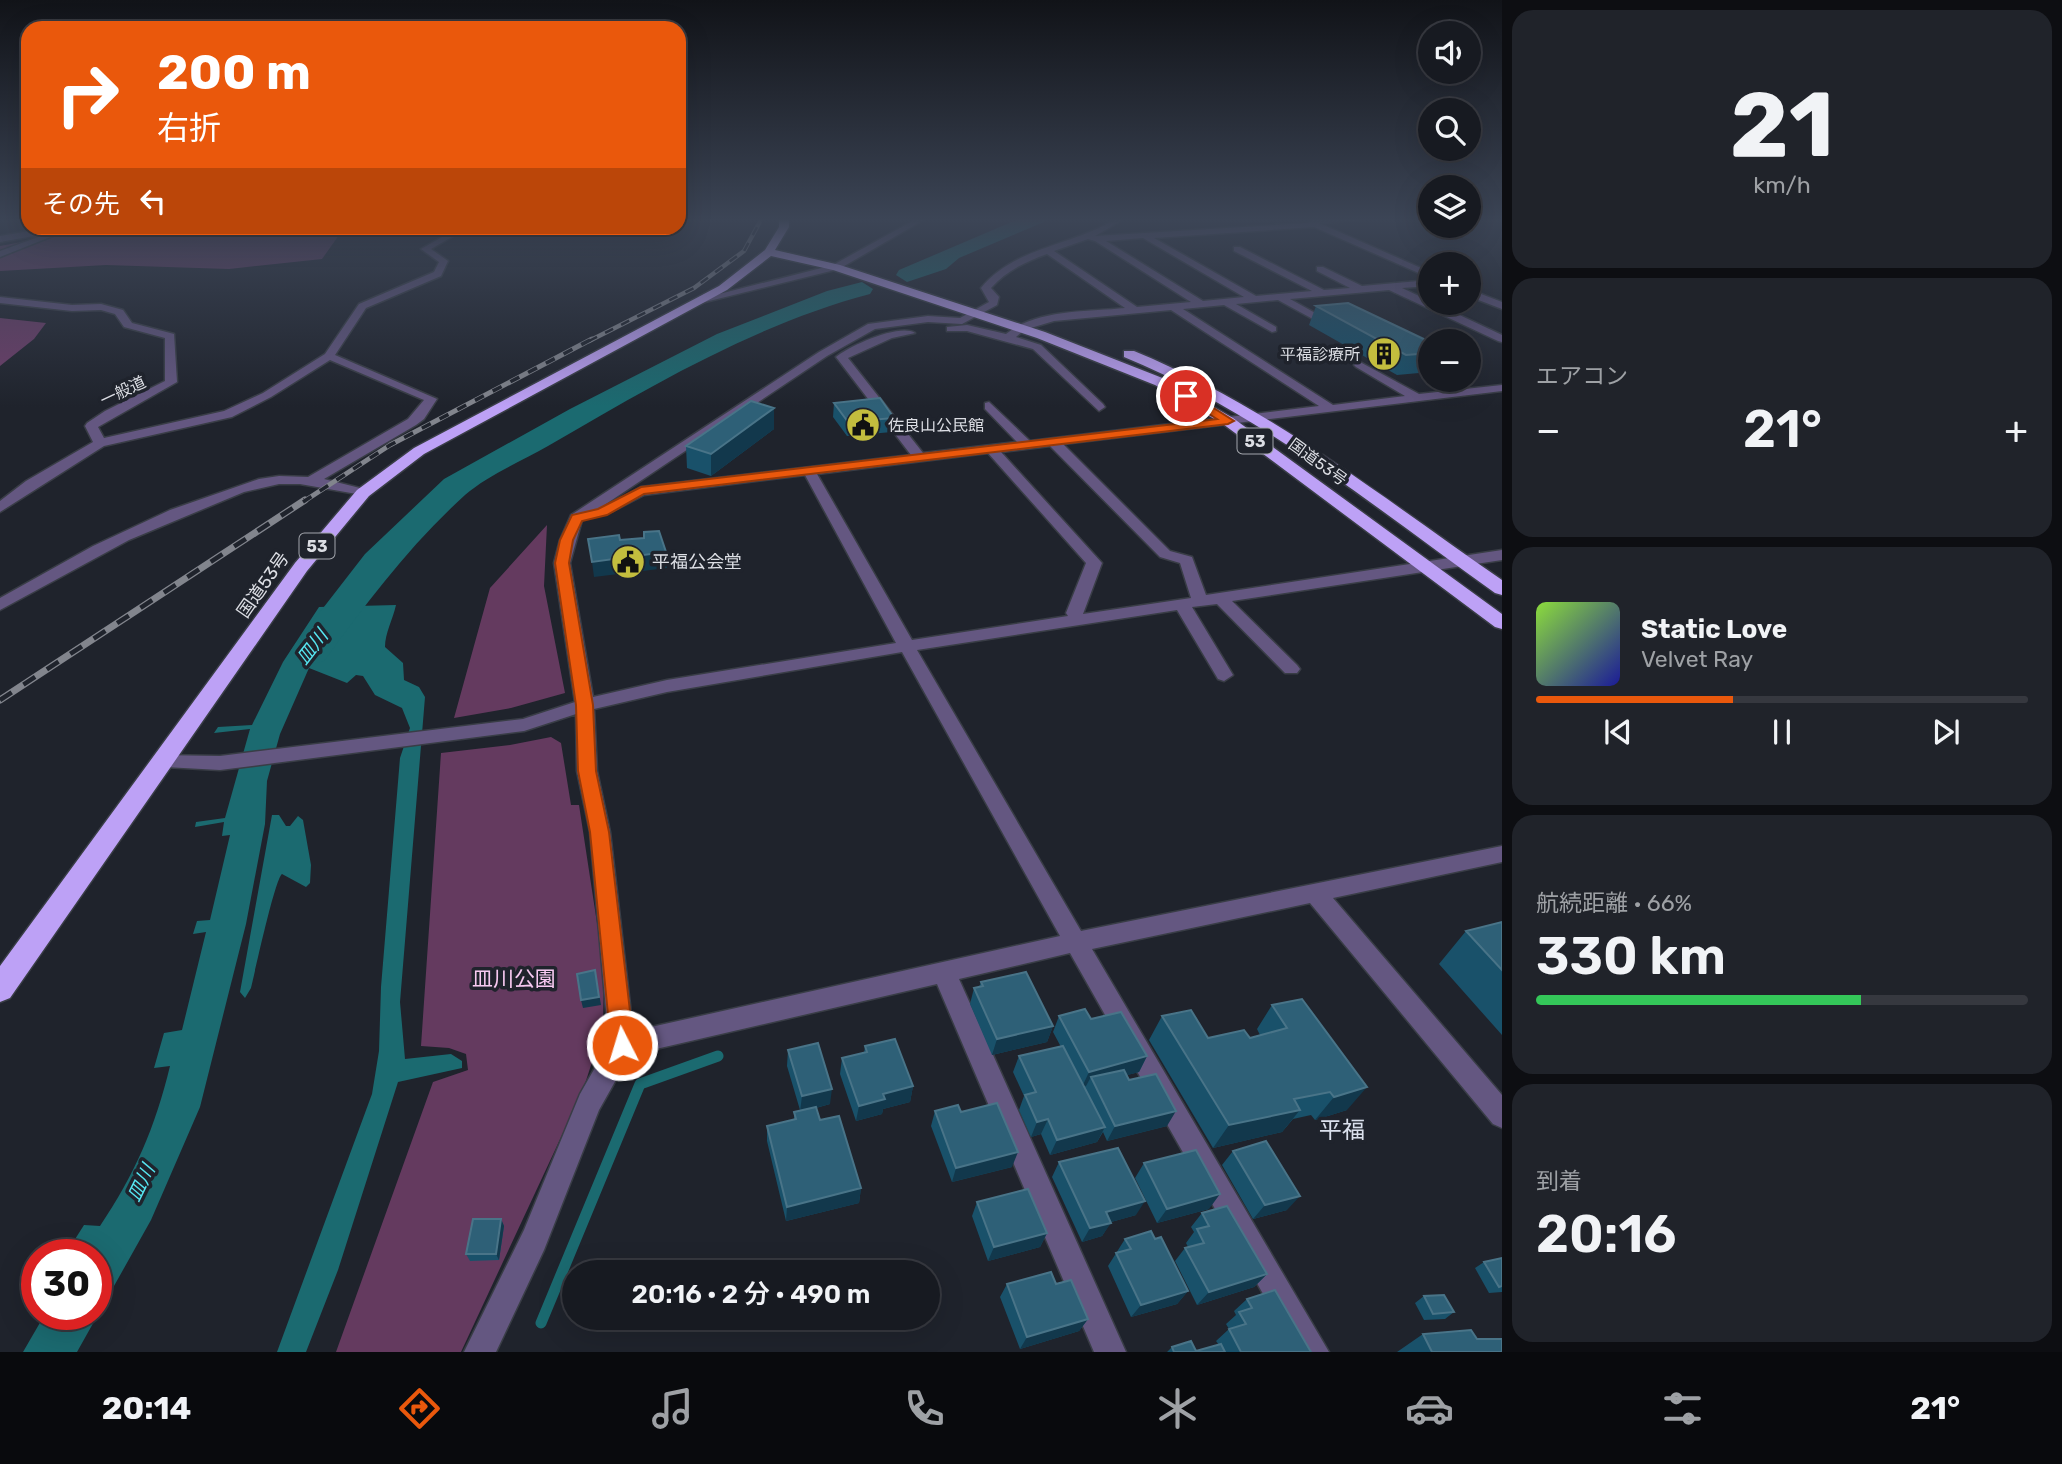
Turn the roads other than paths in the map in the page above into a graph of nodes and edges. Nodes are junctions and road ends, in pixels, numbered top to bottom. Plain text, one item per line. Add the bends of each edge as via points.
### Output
1 (421, 281) edge
2 (733, 281) edge
3 (788, 281) edge
4 (878, 281) edge
5 (991, 281) edge
6 (1092, 281) edge
7 (1164, 281) edge
8 (1223, 281) edge
9 (1300, 281) edge
10 (1344, 281) edge
11 (1418, 284) edge
12 (1390, 287) junction
13 (1360, 289) junction
14 (1323, 293) junction
15 (1280, 297) junction
16 (1481, 297) edge
17 (1254, 299) junction
18 (0, 300) edge
19 (698, 301) junction
20 (1226, 302) junction
21 (1201, 304) junction
22 (1502, 306) edge
23 (1173, 307) junction
24 (1134, 310) junction
25 (971, 312) junction
26 (1322, 321) edge
27 (1272, 329) dead end
28 (1019, 331) junction
29 (1502, 339) edge
30 (823, 354) junction
31 (329, 356) junction
32 (841, 357) junction
33 (1360, 365) dead end
34 (1502, 388) edge
35 (1418, 398) junction
36 (989, 405) dead end
37 (1099, 407) dead end
38 (1330, 408) junction
39 (1258, 418) junction
40 (1228, 421) junction
41 (1053, 442) junction
42 (100, 443) junction
43 (1027, 445) junction
44 (992, 450) junction
45 (920, 458) junction
46 (808, 471) junction
47 (310, 481) junction
48 (637, 486) junction
49 (363, 493) junction
50 (0, 508) edge
51 (1502, 555) edge
52 (1463, 561) junction
53 (1428, 567) junction
54 (1502, 589) edge
55 (1220, 598) junction
56 (1200, 601) junction
57 (1182, 604) junction
58 (0, 605) edge
59 (1078, 620) junction
60 (1502, 624) edge
61 (909, 646) junction
62 (1291, 669) dead end
63 (1224, 676) dead end
64 (584, 705) junction
65 (165, 760) junction
66 (1502, 854) edge
67 (1315, 893) junction
68 (1076, 942) junction
69 (944, 972) junction
70 (0, 989) edge
71 (622, 1045) junction
72 (1502, 1115) edge
73 (481, 1352) edge
74 (1110, 1352) edge
75 (1313, 1352) edge

1 - 31 street via 362,306
2 - 19 highway, 国道53号 / 53
3 - 19 street
4 - 25 highway, 国道53号 / 53
5 - 25 street via 986,288 994,303
6 - 24 street
7 - 21 street
8 - 17 street
9 - 14 street
10 - 13 street
11 - 12 street
12 - 13 street
12 - 29 street
13 - 14 street
14 - 15 street
15 - 17 street
15 - 26 street
16 - 22 street
17 - 20 street
18 - 42 street, 一般道 via 101,307 119,312 128,325 170,336 172,382 91,426
19 - 49 highway, 国道53号 / 53 via 419,450
20 - 21 street
20 - 27 street
21 - 23 street
23 - 24 street
23 - 38 street
24 - 28 street via 1053,318
25 - 28 highway, 国道53号 / 53
25 - 30 street via 962,321 928,319 872,327
28 - 32 street via 967,328 890,335
28 - 37 street
28 - 39 highway, 国道53号 / 53 via 1158,365
28 - 40 highway, 国道53号 / 53 via 1135,370
30 - 32 street
30 - 48 street
31 - 42 street via 228,414
31 - 47 street via 431,398 412,422
32 - 45 street
33 - 35 street
34 - 35 street
35 - 38 street
36 - 43 street
38 - 39 street
39 - 40 street
39 - 52 highway, 国道53号 / 53
40 - 41 street
40 - 53 highway, 国道53号 / 53
41 - 43 street
41 - 56 street via 1165,554 1187,560
42 - 50 street via 50,471
43 - 44 street
44 - 45 street
44 - 59 street via 1094,563 1074,613
45 - 46 street
46 - 48 street
46 - 61 street
47 - 49 street
47 - 58 street via 279,480 240,488 174,513 86,553
48 - 64 street via 603,512 576,518 566,540 562,563
49 - 65 highway, 国道53号 / 53 via 300,567
51 - 52 street
52 - 53 street
52 - 54 highway, 国道53号 / 53
53 - 55 street
53 - 60 highway, 国道53号 / 53
55 - 56 street
55 - 62 street
56 - 57 street
57 - 59 street
57 - 63 street
59 - 61 street
61 - 64 street via 680,684
61 - 68 street
64 - 65 street via 524,725 429,738 220,763
64 - 71 street via 587,771 600,832
65 - 70 highway, 国道53号 / 53
66 - 67 street
67 - 68 street
67 - 72 street
68 - 69 street
68 - 75 street
69 - 71 street
69 - 74 street
71 - 73 street via 589,1103 534,1240

